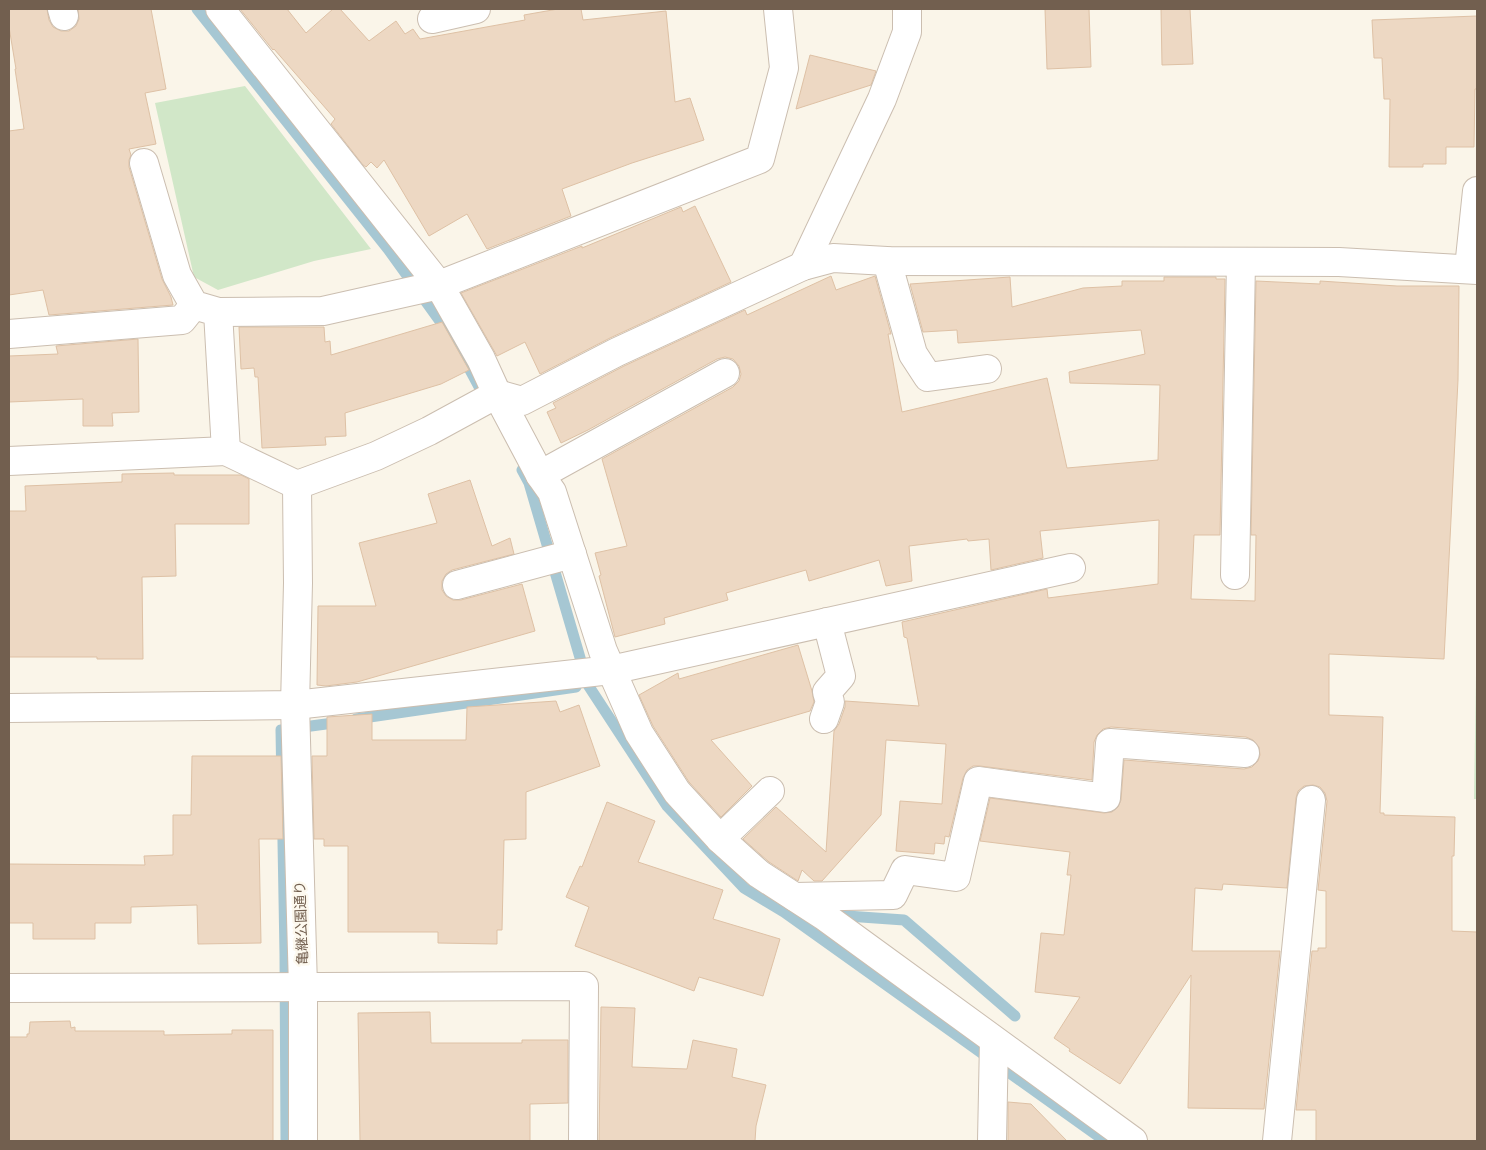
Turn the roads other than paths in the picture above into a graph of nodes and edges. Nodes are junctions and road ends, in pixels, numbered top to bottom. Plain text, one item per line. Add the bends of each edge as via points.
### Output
1 (220, 9) edge
2 (476, 9) edge
3 (778, 9) edge
4 (907, 9) edge
5 (432, 19) dead end
6 (144, 163) dead end
7 (1477, 191) edge
8 (887, 260) junction
9 (1241, 262) junction
10 (803, 266) junction
11 (1473, 269) edge
12 (439, 285) junction
13 (206, 309) junction
14 (9, 334) edge
15 (987, 369) dead end
16 (725, 374) dead end
17 (497, 394) junction
18 (226, 451) junction
19 (9, 460) edge
20 (540, 475) junction
21 (297, 485) junction
22 (572, 554) junction
23 (1071, 568) dead end
24 (1235, 575) dead end
25 (457, 585) dead end
26 (827, 622) junction
27 (611, 670) junction
28 (296, 705) junction
29 (9, 708) edge
30 (824, 719) dead end
31 (1246, 753) dead end
32 (770, 791) dead end
33 (1311, 800) dead end
34 (720, 839) junction
35 (795, 897) junction
36 (303, 987) junction
37 (9, 988) edge
38 (994, 1040) junction
39 (303, 1141) edge
40 (583, 1141) edge
41 (992, 1141) edge
42 (1133, 1141) edge
43 (1277, 1141) edge

1 - 12 street
2 - 5 street
3 - 12 street via 784,68 760,159
4 - 10 street via 907,32 882,99
6 - 13 street via 178,275
7 - 11 street
8 - 9 street
8 - 10 street via 832,258
8 - 15 street via 913,354 928,377
9 - 11 street via 1339,262
9 - 24 street
10 - 17 street via 617,352 522,401
12 - 13 street via 323,311
12 - 17 street
13 - 14 street via 182,320
13 - 18 street
16 - 20 street
17 - 20 street
17 - 21 street via 376,456
18 - 19 street
18 - 21 street
20 - 22 street via 552,492
21 - 28 street, 亀継公園通り
22 - 25 street
22 - 27 street
23 - 26 street
26 - 27 street
26 - 30 street via 841,676 827,692 830,702
27 - 28 street
27 - 34 street via 639,733 677,792
28 - 29 street
28 - 36 street, 亀継公園通り
31 - 35 street via 1110,743 1106,798 978,781 956,877 905,870 893,895
32 - 34 street
33 - 43 street
34 - 35 street via 759,874
35 - 38 street
36 - 37 street
36 - 39 street, 亀継公園通り
36 - 40 street via 584,986
38 - 41 street
38 - 42 street

